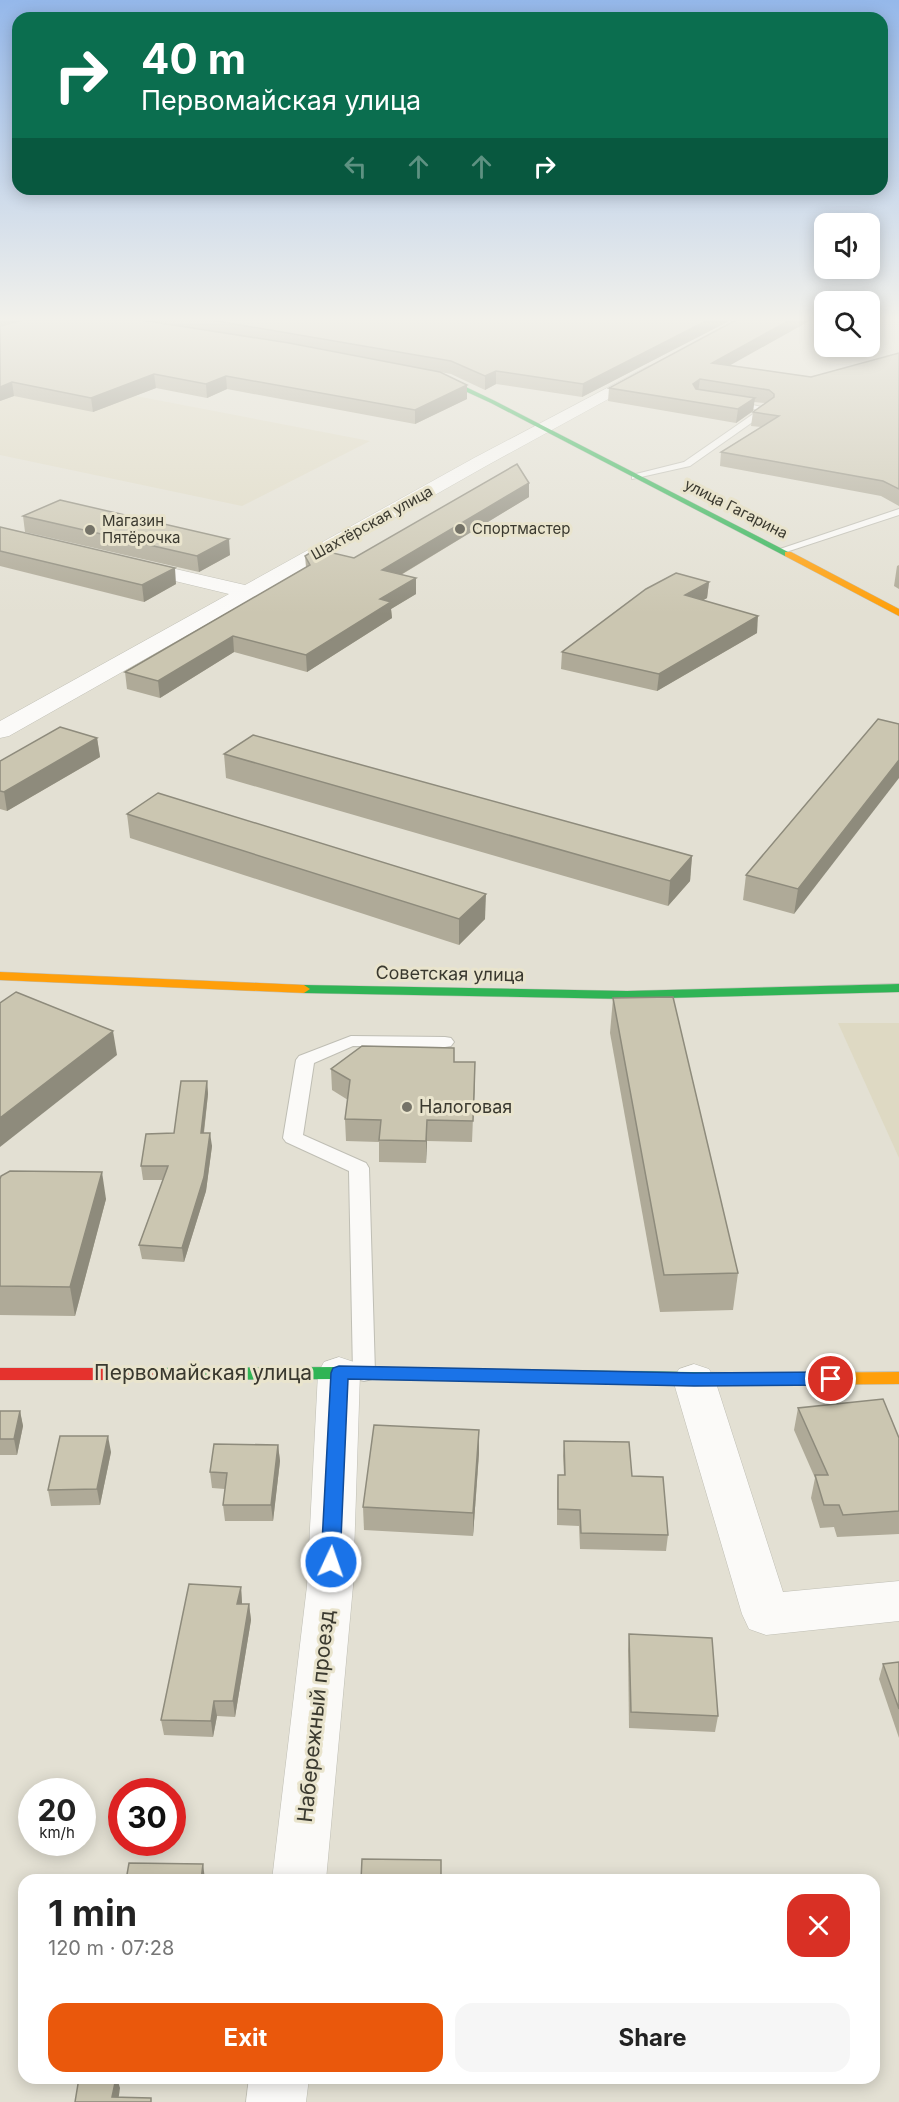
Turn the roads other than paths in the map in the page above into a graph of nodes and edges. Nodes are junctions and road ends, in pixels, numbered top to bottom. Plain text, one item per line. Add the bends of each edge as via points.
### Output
1 (524, 418) edge
2 (560, 418) edge
3 (754, 418) edge
4 (543, 427) junction
5 (636, 477) junction
6 (899, 512) edge
7 (782, 550) junction
8 (112, 560) edge
9 (248, 592) junction
10 (899, 613) edge
11 (0, 731) edge
12 (0, 976) edge
13 (899, 988) edge
14 (445, 1042) dead end
15 (352, 1373) junction
16 (0, 1374) edge
17 (899, 1378) edge
18 (694, 1380) junction
19 (899, 1601) edge
20 (301, 1874) edge
21 (278, 2084) edge
22 (276, 2102) edge

1 - 4 street, улица Гагарина
2 - 4 street, Шахтёрская улица
3 - 5 lane via 687,464
4 - 5 street, улица Гагарина
4 - 9 street, Шахтёрская улица
5 - 7 street, улица Гагарина
6 - 7 lane
7 - 10 street, улица Гагарина
8 - 9 street
9 - 11 street, Шахтёрская улица
12 - 13 street, Советская улица via 360,991 627,995
14 - 15 lane via 351,1041 305,1060 293,1138 359,1168
15 - 16 street, Первомайская улица
15 - 18 street, Первомайская улица
15 - 20 street, Набережный проезд
17 - 18 street, Первомайская улица
18 - 19 street via 766,1614
21 - 22 street

